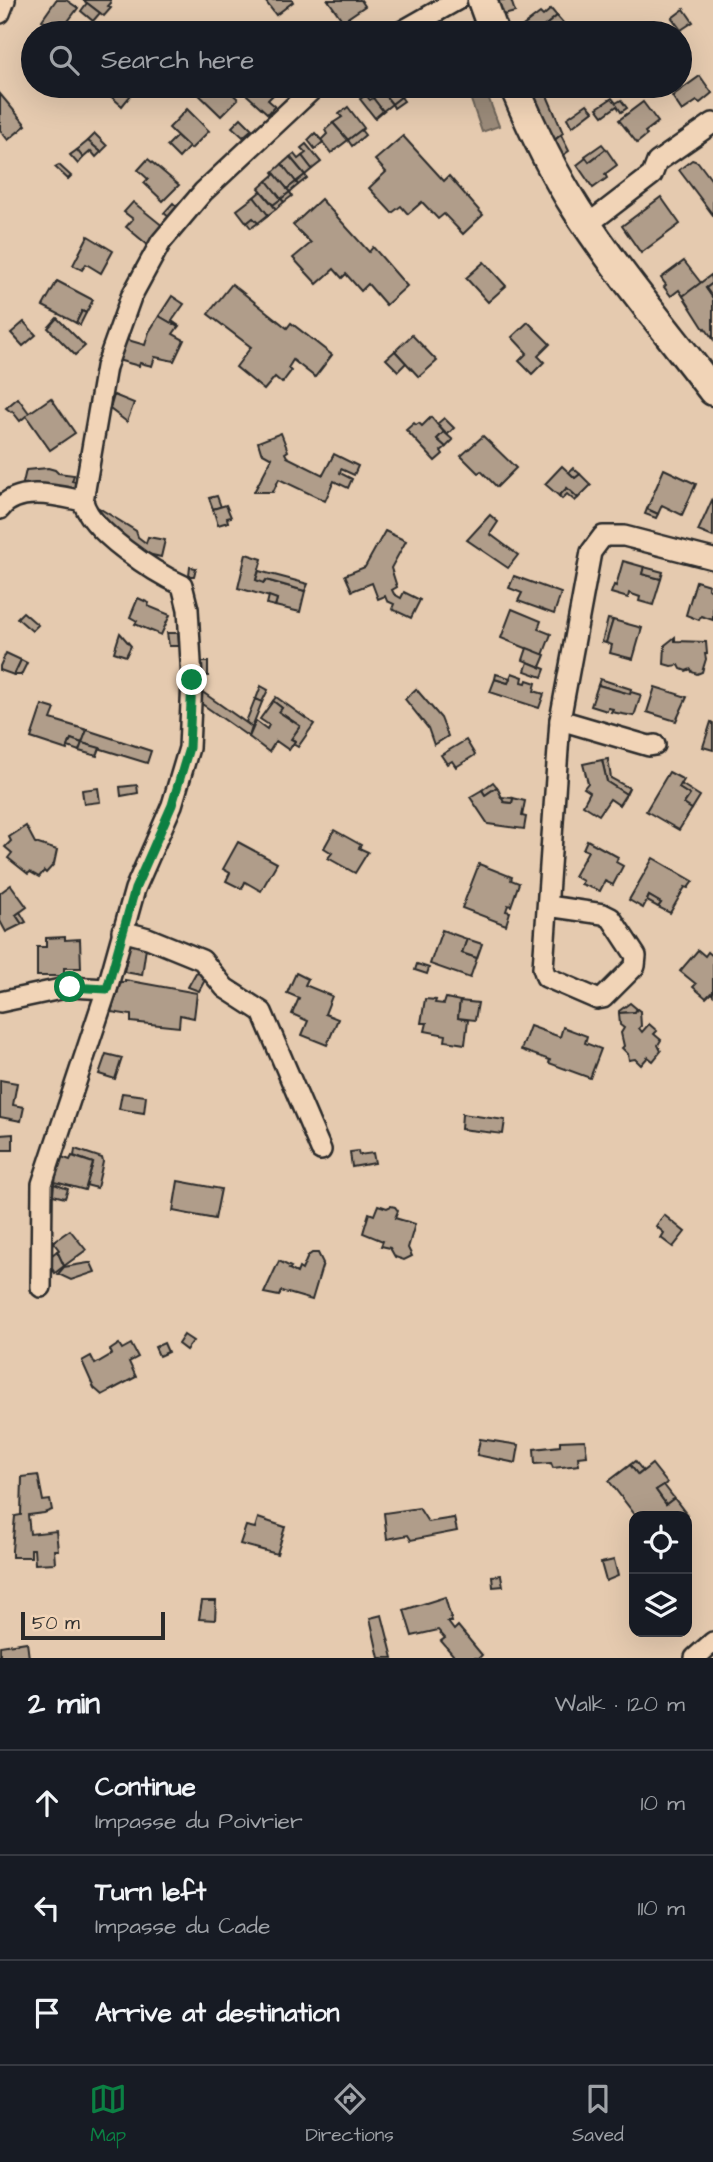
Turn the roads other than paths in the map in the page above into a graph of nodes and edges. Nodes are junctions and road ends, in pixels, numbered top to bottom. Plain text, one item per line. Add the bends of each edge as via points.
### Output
1 (5, 0) edge
2 (457, 0) edge
3 (482, 0) edge
4 (0, 13) edge
5 (420, 21) edge
6 (490, 21) edge
7 (303, 98) edge
8 (519, 98) edge
9 (713, 123) edge
10 (587, 225) junction
11 (713, 391) edge
12 (83, 501) junction
13 (0, 509) edge
14 (713, 559) edge
15 (560, 719) junction
16 (655, 746) dead end
17 (548, 906) junction
18 (122, 931) junction
19 (107, 989) junction
20 (0, 1002) edge
21 (321, 1150) dead end
22 (41, 1287) dead end
23 (713, 1642) edge
24 (695, 1658) edge

1 - 4 street
2 - 5 street
3 - 6 street
7 - 12 street via 203,192 161,242 131,297 106,367
8 - 10 street via 532,130
9 - 10 street via 657,162 652,175
10 - 11 street
12 - 13 street via 28,494
12 - 18 street via 98,528 182,585 188,609 189,748 172,805
14 - 15 street via 624,536 603,536 591,552
15 - 16 street
15 - 17 street
17 - 17 street via 546,977 603,998 635,966 636,956 611,918
18 - 19 street
18 - 21 street via 202,960 225,988 262,1012
19 - 20 street via 70,987
19 - 22 street via 42,1184
23 - 24 street

